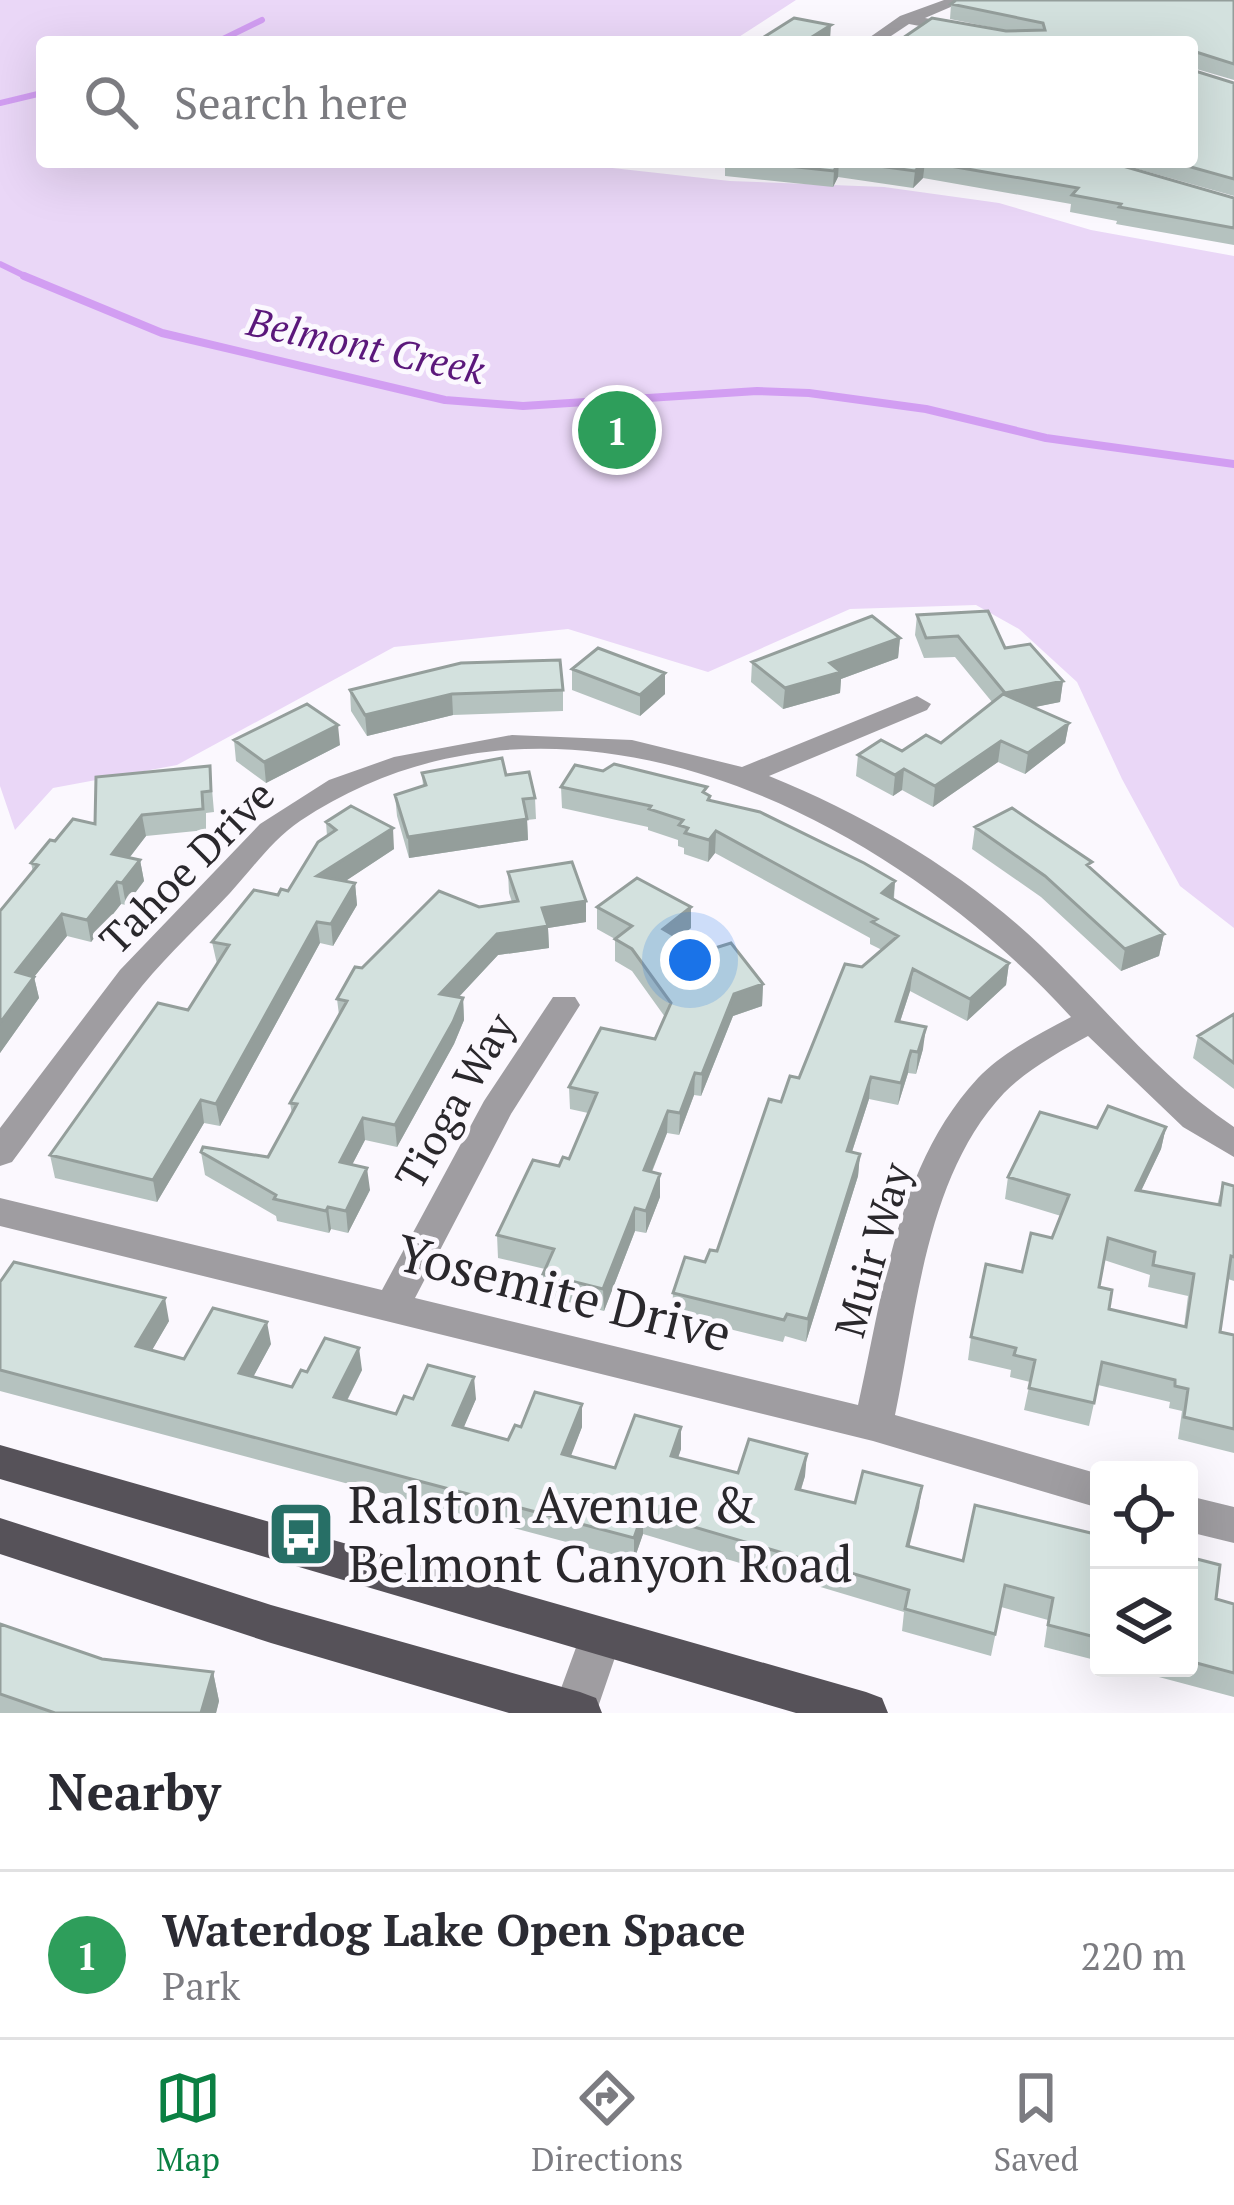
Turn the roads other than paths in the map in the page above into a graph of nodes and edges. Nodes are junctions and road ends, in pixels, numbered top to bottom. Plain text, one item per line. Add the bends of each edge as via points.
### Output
1 (959, 0) edge
2 (906, 19) junction
3 (880, 36) edge
4 (999, 36) edge
5 (917, 704) dead end
6 (743, 777) junction
7 (563, 1004) dead end
8 (1090, 1021) junction
9 (1234, 1144) edge
10 (0, 1153) edge
11 (0, 1212) edge
12 (392, 1306) junction
13 (873, 1425) junction
14 (0, 1462) edge
15 (1090, 1488) edge
16 (1198, 1516) edge
17 (1234, 1525) edge
18 (0, 1536) edge
19 (600, 1637) junction
20 (576, 1712) edge
21 (866, 1713) edge

1 - 2 street
2 - 3 street
2 - 4 street
5 - 6 street
6 - 8 street, Tahoe Drive via 850,824 962,896 1042,962
6 - 10 street, Tahoe Drive via 564,742 478,747 346,785 287,817 133,976
7 - 12 street, Tioga Way via 496,1110
8 - 9 street, Tahoe Drive via 1161,1090
8 - 13 street, Muir Way via 988,1088 958,1130 925,1204
11 - 12 street, Yosemite Drive
12 - 13 street, Yosemite Drive
13 - 15 street, Yosemite Drive
14 - 19 main road
16 - 17 street
18 - 20 main road
19 - 20 street
19 - 21 main road

